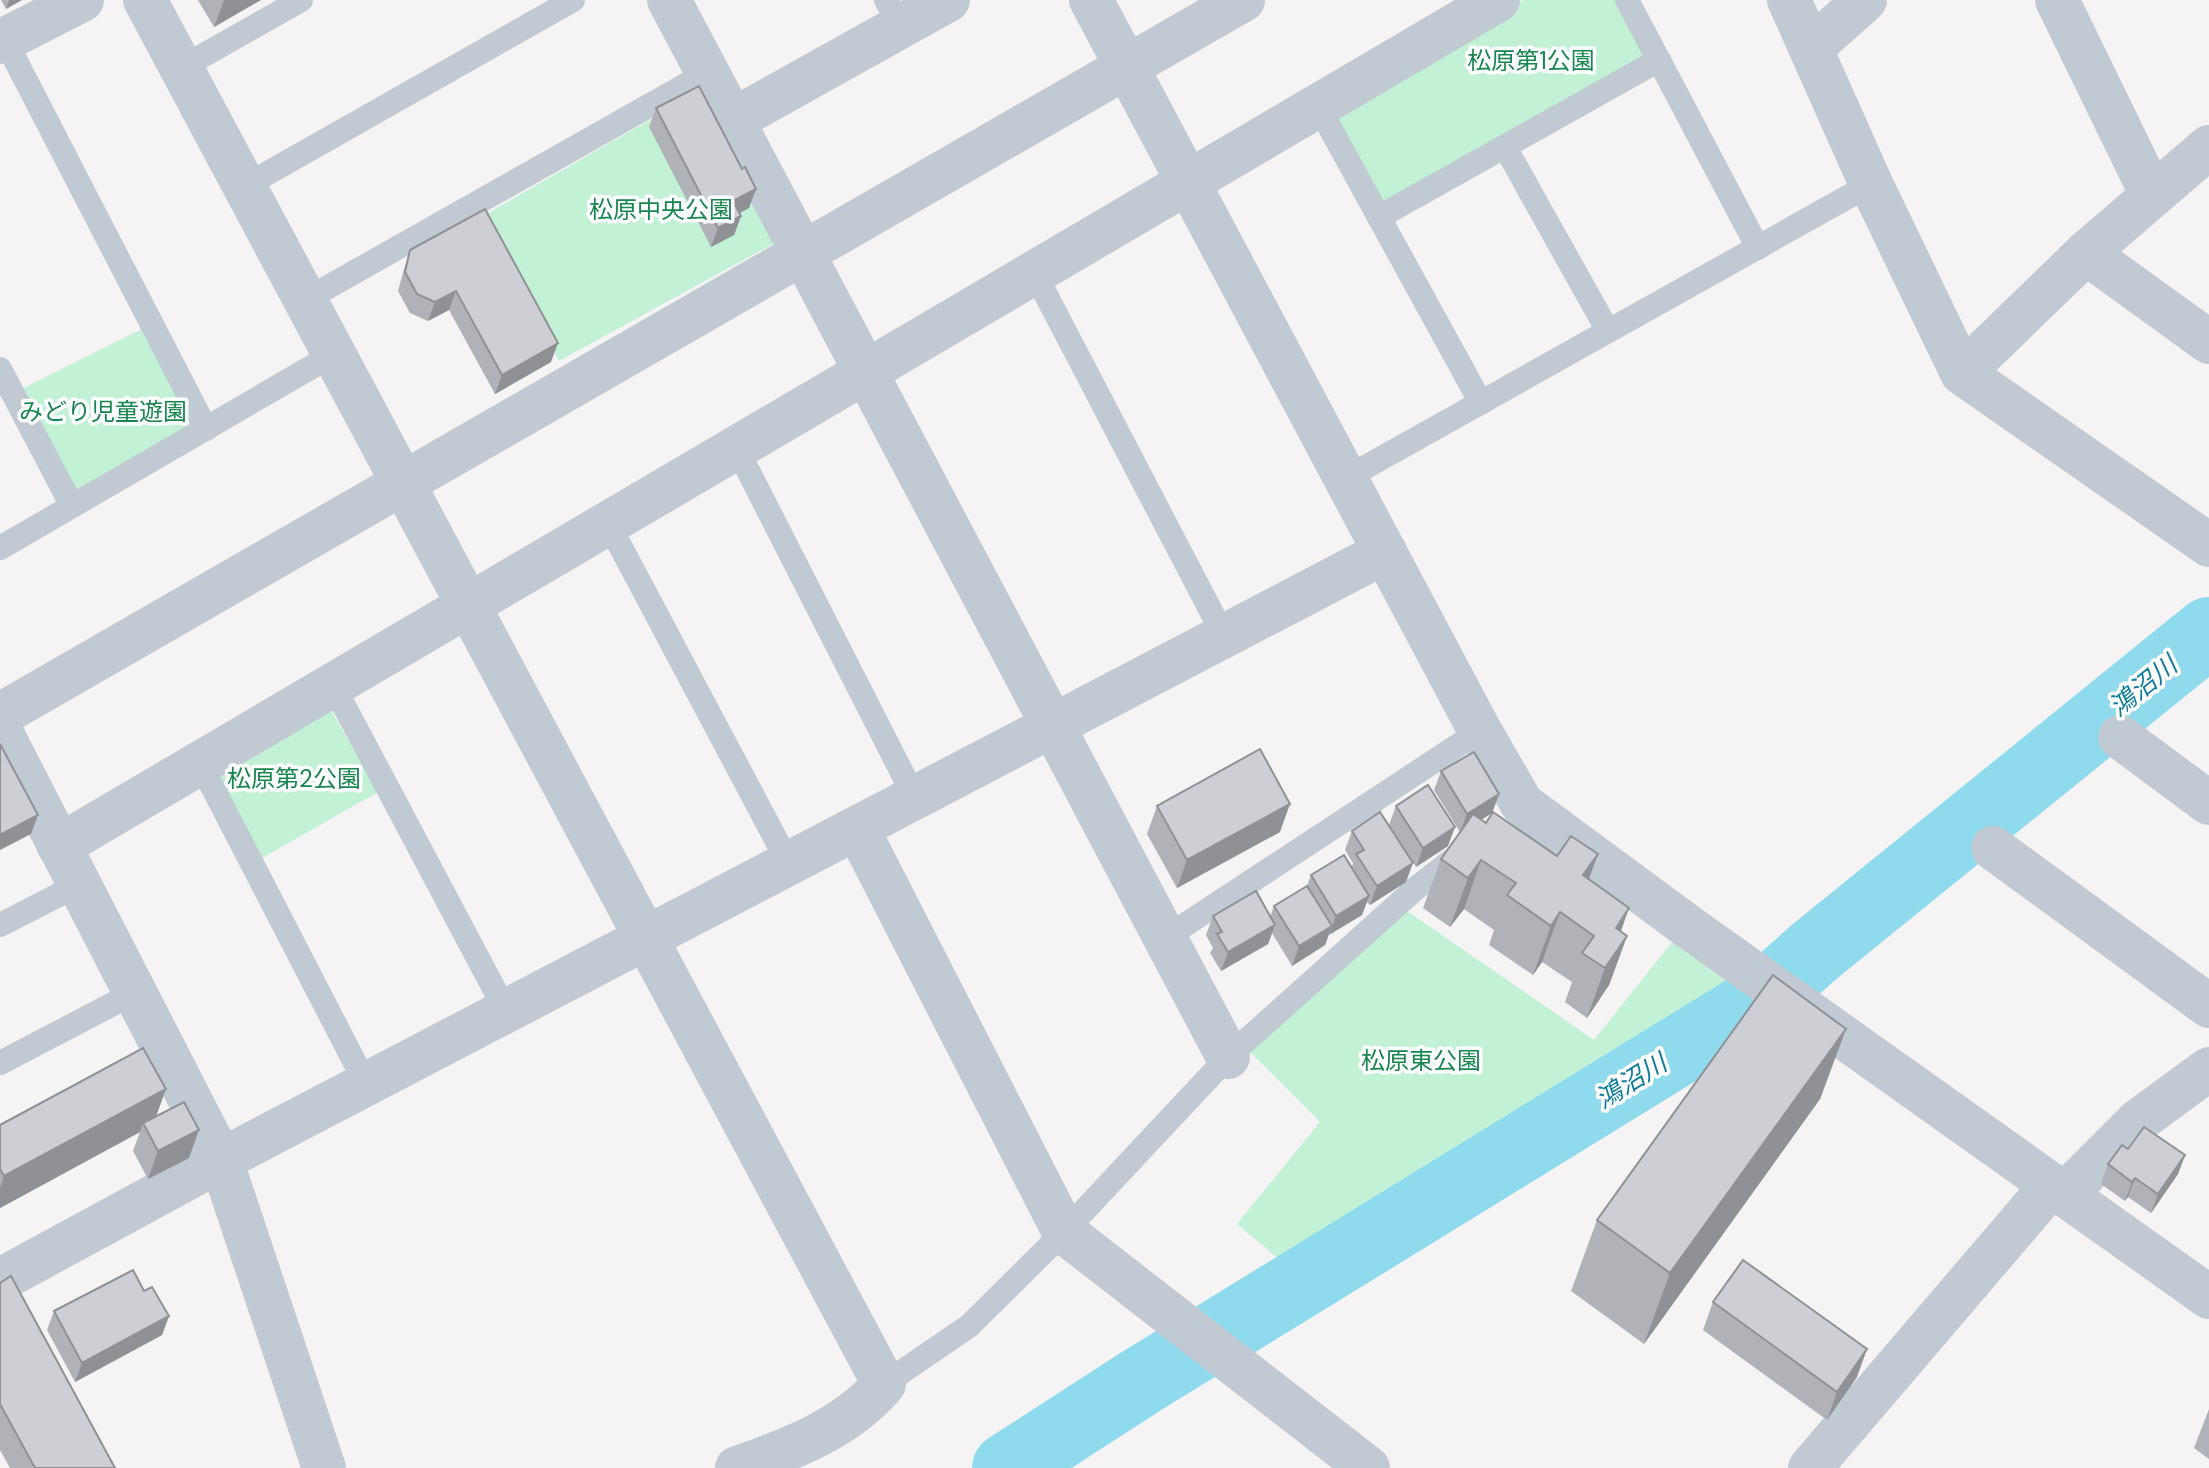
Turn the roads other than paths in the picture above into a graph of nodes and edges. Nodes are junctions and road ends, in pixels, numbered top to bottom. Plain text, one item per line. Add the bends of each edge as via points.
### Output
1 (82, 0) edge
2 (145, 0) edge
3 (301, 0) edge
4 (573, 0) edge
5 (669, 0) edge
6 (948, 0) edge
7 (1091, 0) edge
8 (1243, 0) edge
9 (1498, 0) edge
10 (1627, 0) edge
11 (1789, 0) edge
12 (1865, 0) edge
13 (2057, 0) edge
14 (894, 13) edge
15 (2, 41) edge
16 (1811, 48) junction
17 (1659, 60) junction
18 (181, 68) junction
19 (1127, 68) junction
20 (707, 73) junction
21 (1318, 106) junction
22 (733, 120) junction
23 (1505, 147) junction
24 (2204, 159) edge
25 (1188, 182) junction
26 (1871, 184) junction
27 (245, 186) junction
28 (2152, 195) junction
29 (1379, 217) junction
30 (1758, 248) junction
31 (802, 252) junction
32 (2086, 253) junction
33 (1034, 272) junction
34 (305, 300) junction
35 (1608, 331) junction
36 (2209, 342) edge
37 (334, 354) junction
38 (0, 369) edge
39 (865, 371) junction
40 (1962, 373) junction
41 (1481, 403) junction
42 (206, 429) junction
43 (736, 447) junction
44 (1346, 478) junction
45 (404, 484) junction
46 (72, 506) junction
47 (608, 523) junction
48 (2209, 545) edge
49 (0, 548) edge
50 (1385, 552) junction
51 (468, 605) junction
52 (1224, 636) junction
53 (333, 685) junction
54 (0, 715) edge
55 (1053, 726) junction
56 (0, 730) edge
57 (1480, 731) junction
58 (2120, 737) dead end
59 (200, 763) junction
60 (915, 798) junction
61 (2209, 803) edge
62 (857, 828) junction
63 (1475, 842) edge
64 (59, 846) junction
65 (1993, 848) dead end
66 (789, 864) junction
67 (78, 885) junction
68 (0, 925) edge
69 (646, 938) junction
70 (1165, 938) junction
71 (134, 993) junction
72 (2209, 1006) edge
73 (506, 1011) junction
74 (1228, 1057) junction
75 (0, 1063) edge
76 (2209, 1069) edge
77 (366, 1084) junction
78 (221, 1160) junction
79 (2058, 1191) junction
80 (1064, 1232) junction
81 (0, 1280) edge
82 (2209, 1297) edge
83 (884, 1384) junction
84 (324, 1468) edge
85 (737, 1468) edge
86 (1368, 1468) edge
87 (1810, 1468) edge

1 - 15 street
2 - 18 street
3 - 18 lane
4 - 27 lane
5 - 20 street
6 - 14 street
7 - 19 street
8 - 19 street
9 - 21 street
10 - 17 lane
11 - 16 street
12 - 16 street
13 - 28 street
14 - 22 street
15 - 42 lane
16 - 26 street
17 - 23 lane
17 - 30 lane
18 - 27 street
19 - 25 street
19 - 31 street
20 - 22 street
20 - 34 lane
21 - 25 street
21 - 29 lane
22 - 31 street
23 - 29 lane
23 - 35 lane
24 - 28 street
25 - 33 street
25 - 44 street
26 - 30 lane
26 - 40 street
27 - 34 street
28 - 32 street
29 - 41 lane
30 - 35 lane
31 - 39 street
31 - 45 street
32 - 36 street
32 - 40 street
33 - 39 street
33 - 52 lane
34 - 37 street
35 - 41 lane
37 - 42 lane
37 - 45 street
38 - 46 lane
39 - 43 street
39 - 55 street
40 - 48 street
41 - 44 lane
42 - 46 lane
43 - 47 street
43 - 60 lane
44 - 50 street
45 - 51 street
45 - 54 street
46 - 49 lane
47 - 51 street
47 - 66 lane
50 - 52 street
50 - 57 street
51 - 53 street
51 - 69 street
52 - 55 street
53 - 59 street
53 - 73 lane
55 - 60 street
55 - 70 street
56 - 64 street
57 - 70 lane
57 - 79 street via 1510,814 1752,972
58 - 61 street
59 - 64 street
59 - 77 lane
60 - 62 street
62 - 66 street
62 - 80 street
63 - 74 lane
64 - 67 street
65 - 72 street
66 - 69 street
67 - 68 lane
67 - 71 street
69 - 73 street
69 - 83 street
70 - 74 street
71 - 75 lane
71 - 78 street
73 - 77 street
74 - 80 lane
76 - 79 street via 2138,1121
77 - 78 street
78 - 81 street
78 - 84 street
79 - 82 street
79 - 87 street
80 - 83 lane via 969,1326
80 - 86 street
83 - 85 street via 868,1403 805,1443

